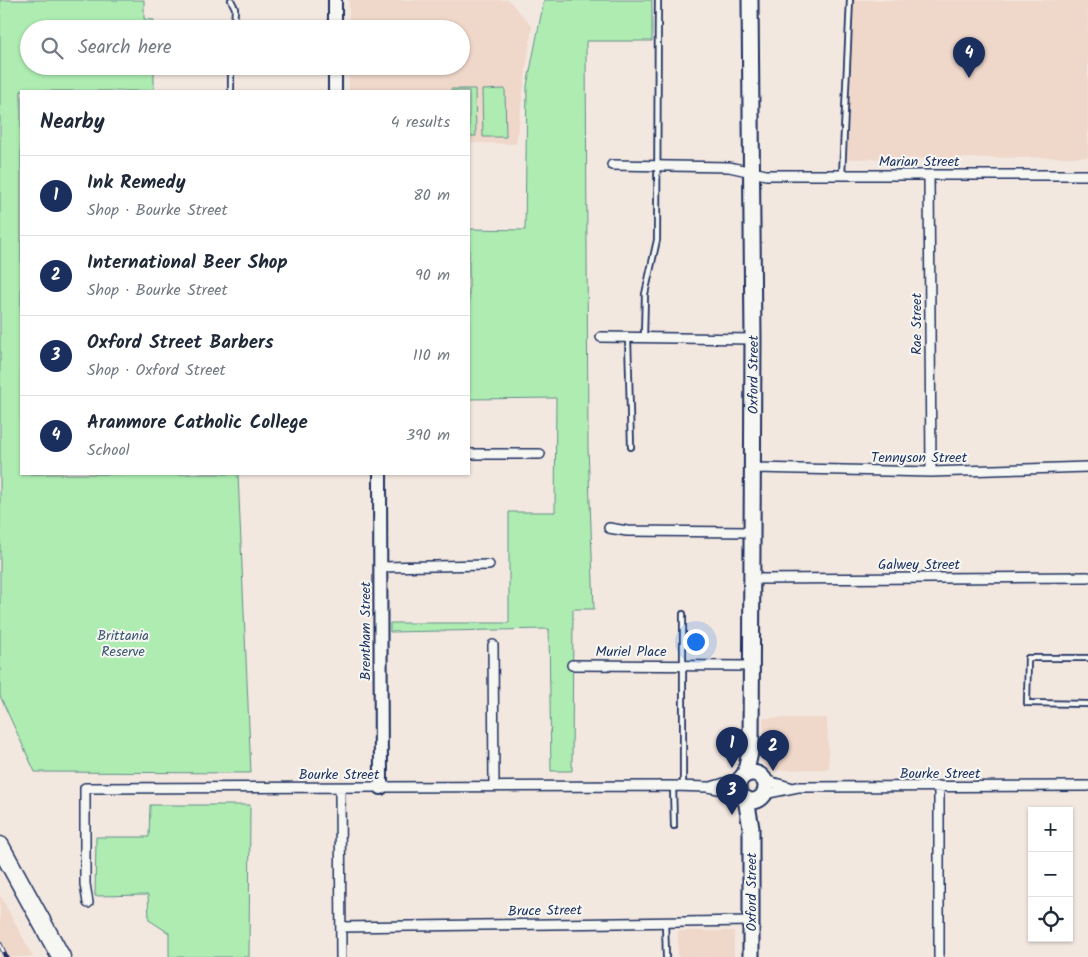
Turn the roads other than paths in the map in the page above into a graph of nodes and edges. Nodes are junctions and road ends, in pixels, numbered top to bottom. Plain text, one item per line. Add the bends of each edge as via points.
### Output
1 (231, 0) edge
2 (335, 0) edge
3 (658, 0) edge
4 (750, 0) edge
5 (850, 0) edge
6 (234, 20) edge
7 (335, 20) edge
8 (231, 75) edge
9 (334, 75) edge
10 (230, 90) edge
11 (335, 90) edge
12 (612, 165) dead end
13 (657, 166) junction
14 (750, 171) junction
15 (842, 175) junction
16 (929, 175) junction
17 (1088, 175) edge
18 (601, 337) dead end
19 (628, 338) junction
20 (644, 338) junction
21 (752, 339) junction
22 (631, 447) dead end
23 (470, 454) edge
24 (540, 454) dead end
25 (1088, 467) edge
26 (751, 468) junction
27 (930, 472) junction
28 (380, 475) edge
29 (609, 528) dead end
30 (751, 532) junction
31 (489, 565) dead end
32 (380, 567) junction
33 (1088, 577) edge
34 (751, 578) junction
35 (682, 614) dead end
36 (493, 645) dead end
37 (1088, 658) edge
38 (572, 665) dead end
39 (683, 665) junction
40 (751, 666) junction
41 (1088, 704) edge
42 (494, 786) junction
43 (673, 786) junction
44 (683, 786) junction
45 (939, 786) junction
46 (1088, 786) edge
47 (708, 787) junction
48 (753, 787) junction
49 (792, 787) junction
50 (340, 788) junction
51 (381, 788) junction
52 (674, 826) dead end
53 (0, 846) edge
54 (18, 878) junction
55 (88, 903) dead end
56 (665, 921) junction
57 (751, 921) junction
58 (341, 927) junction
59 (61, 957) edge
60 (72, 957) edge
61 (341, 957) edge
62 (666, 957) edge
63 (751, 957) edge
64 (939, 957) edge

1 - 6 lane via 235,8
2 - 7 street
3 - 13 lane
4 - 14 main road, Oxford Street
5 - 15 lane
8 - 10 lane
9 - 11 street
12 - 13 street, Marian Street
13 - 14 street, Marian Street via 729,167
13 - 20 lane via 657,240 645,294
14 - 15 street, Marian Street via 766,175
14 - 21 main road, Oxford Street
15 - 16 street, Marian Street
16 - 17 street, Marian Street
16 - 27 street, Rae Street
18 - 19 street
19 - 20 street
19 - 22 lane
20 - 21 street
21 - 26 main road, Oxford Street
23 - 24 street
25 - 27 street, Tennyson Street
26 - 27 street, Tennyson Street
26 - 30 main road, Oxford Street
28 - 32 street, Brentham Street
29 - 30 street
30 - 34 main road, Oxford Street
31 - 32 street
32 - 51 street, Brentham Street
33 - 34 street, Galwey Street
34 - 40 main road, Oxford Street
35 - 39 lane
36 - 42 street
37 - 41 lane via 1028,658 1027,703
38 - 39 street, Muriel Place
39 - 40 street, Muriel Place
39 - 44 lane
40 - 48 main road, Oxford Street
42 - 43 street, Bourke Street
42 - 51 street, Bourke Street
43 - 44 street, Bourke Street
43 - 52 lane
44 - 47 street, Bourke Street
45 - 46 street, Bourke Street
45 - 49 street, Bourke Street
45 - 64 street
47 - 48 street, Bourke Street
47 - 48 street, Bourke Street
48 - 49 street, Bourke Street
48 - 49 street, Bourke Street
48 - 57 main road, Oxford Street
50 - 51 street, Bourke Street
50 - 55 street, Bourke Street via 85,788 85,884
50 - 58 street
53 - 54 highway
54 - 59 highway
54 - 60 highway
56 - 57 street, Bruce Street
56 - 58 street, Bruce Street
56 - 62 lane
57 - 63 main road, Oxford Street
58 - 61 street

